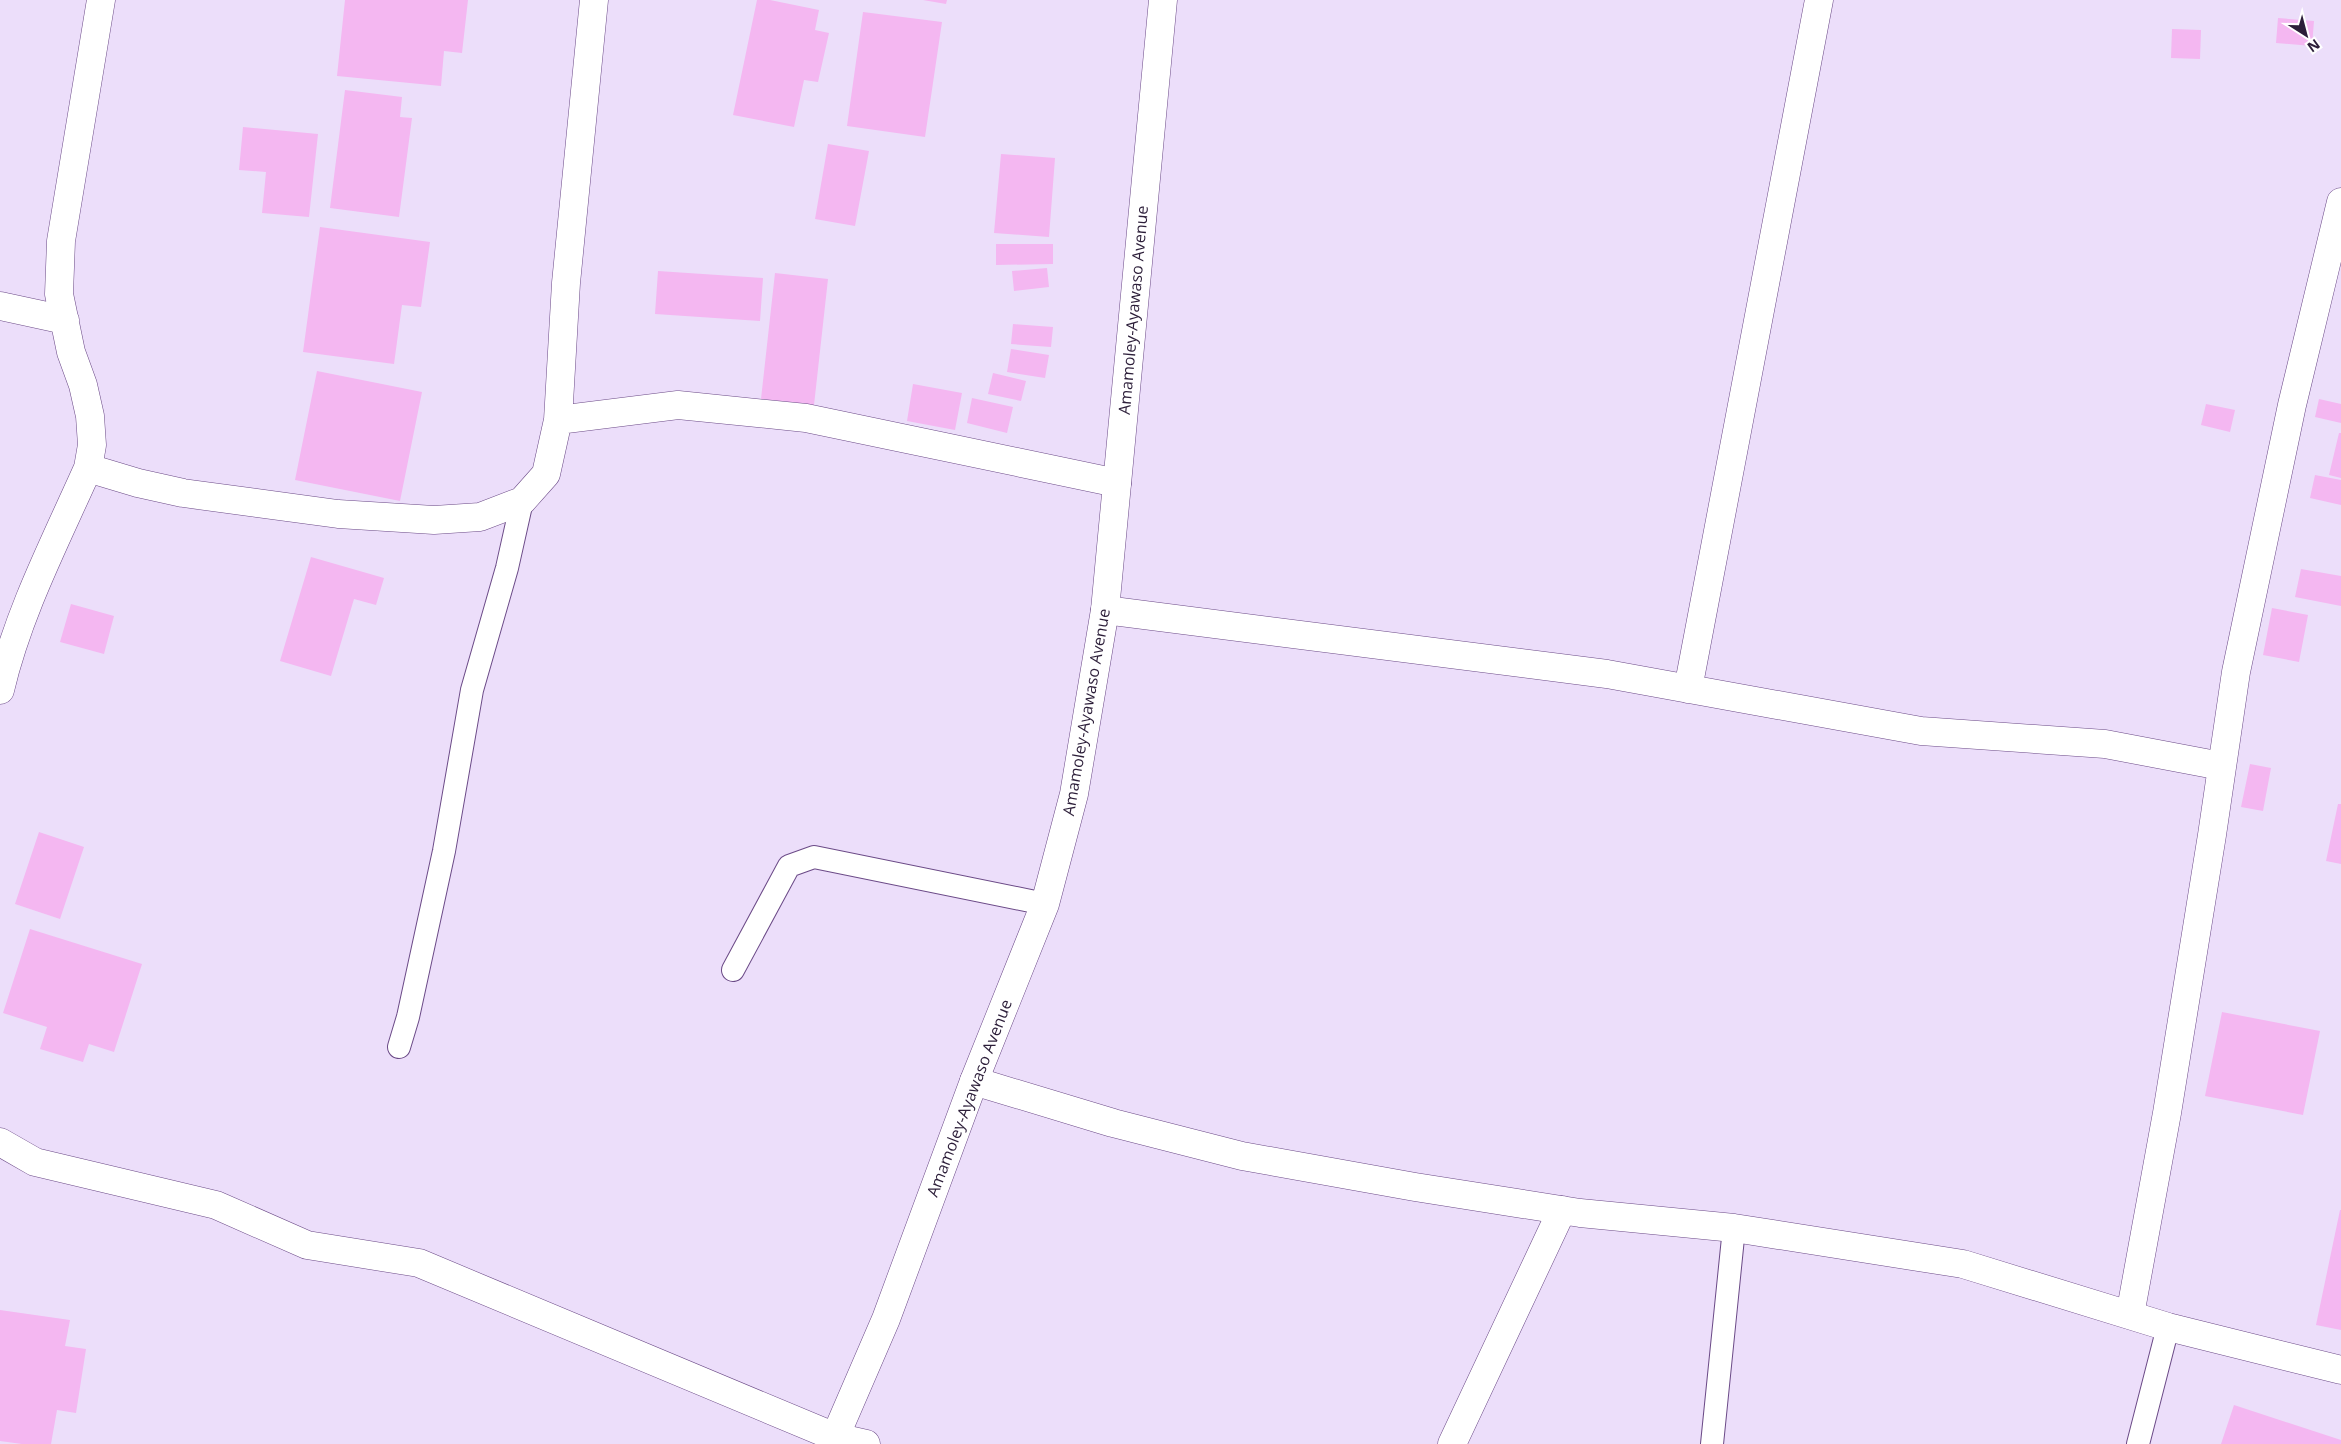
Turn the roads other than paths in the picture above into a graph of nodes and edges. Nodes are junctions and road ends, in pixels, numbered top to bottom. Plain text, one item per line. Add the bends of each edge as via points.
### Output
1 (101, 0) edge
2 (594, 0) edge
3 (1163, 0) edge
4 (1819, 0) edge
5 (2341, 202) edge
6 (0, 306) edge
7 (65, 320) junction
8 (558, 420) junction
9 (88, 468) junction
10 (1117, 483) junction
11 (522, 502) junction
12 (1105, 610) junction
13 (1688, 689) junction
14 (0, 690) edge
15 (2221, 766) junction
16 (1045, 904) junction
17 (733, 970) dead end
18 (399, 1047) dead end
19 (974, 1081) junction
20 (0, 1142) edge
21 (1562, 1210) junction
22 (1734, 1228) junction
23 (2130, 1315) junction
24 (2168, 1327) junction
25 (2341, 1370) edge
26 (833, 1441) edge
27 (866, 1444) edge
28 (1452, 1444) edge
29 (1712, 1444) edge
30 (2138, 1444) edge

1 - 7 street via 61,241 60,294
2 - 8 street via 566,283
3 - 10 street, Amamoley-Ayawaso Avenue
4 - 13 street
5 - 15 street via 2286,434 2236,672
6 - 7 street
7 - 9 street via 90,416 92,445
8 - 10 street via 678,405 806,418
8 - 11 street via 546,474
9 - 11 street via 138,484 183,493 338,514 434,520 480,517
9 - 14 street via 22,620
10 - 12 street, Amamoley-Ayawaso Avenue
11 - 18 lane via 472,690 444,852
12 - 13 street via 1606,674
12 - 16 street, Amamoley-Ayawaso Avenue via 1074,794
13 - 15 street via 1921,731 2105,744
15 - 23 street via 2167,1112
16 - 17 lane via 814,857 789,866
16 - 19 street, Amamoley-Ayawaso Avenue
19 - 21 street via 1113,1123 1242,1156
19 - 26 street, Amamoley-Ayawaso Avenue via 886,1319
20 - 26 street via 35,1162 216,1205 306,1244 418,1263
21 - 22 street
21 - 28 street
22 - 23 street via 1963,1264
22 - 29 lane
23 - 24 street
24 - 25 street
24 - 30 lane
26 - 27 street

